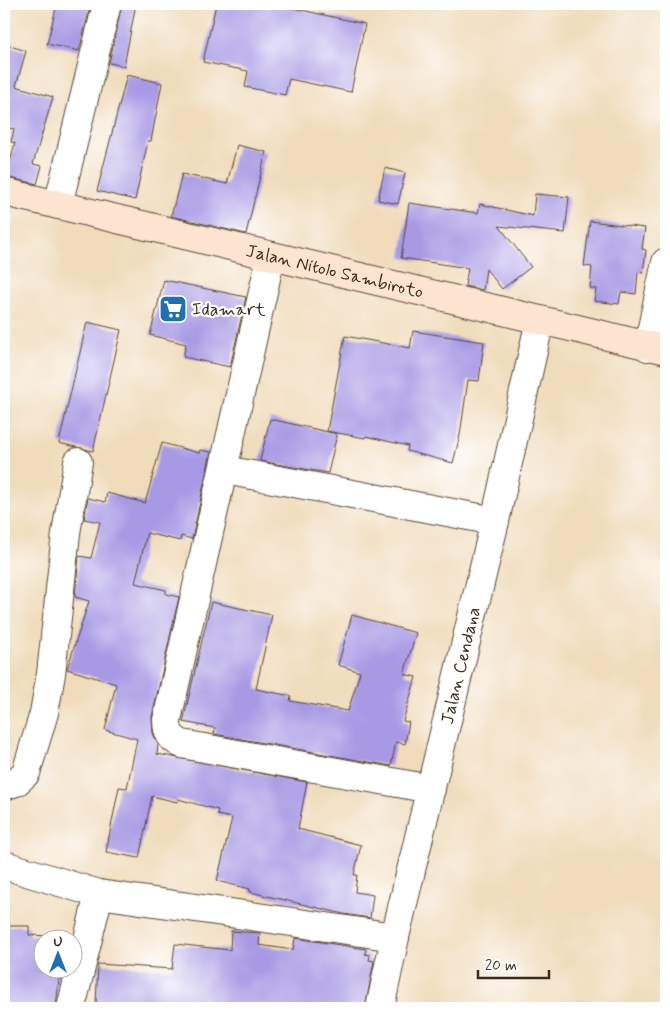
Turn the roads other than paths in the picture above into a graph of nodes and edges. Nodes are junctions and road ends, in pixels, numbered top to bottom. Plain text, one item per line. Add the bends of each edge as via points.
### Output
1 (107, 4) edge
2 (4, 192) edge
3 (58, 205) junction
4 (271, 256) junction
5 (666, 262) edge
6 (540, 320) junction
7 (657, 349) edge
8 (78, 462) dead end
9 (224, 470) junction
10 (495, 521) junction
11 (4, 786) edge
12 (431, 789) junction
13 (4, 865) edge
14 (99, 894) junction
15 (395, 937) junction
16 (71, 1008) edge
17 (380, 1008) edge

1 - 3 street
2 - 3 street, Jalan Nitolo Sambiroto
3 - 4 street, Jalan Nitolo Sambiroto
4 - 6 street, Jalan Nitolo Sambiroto
4 - 9 street
5 - 7 street
6 - 7 street, Jalan Nitolo Sambiroto
6 - 10 street, Jalan Cendana
8 - 11 street via 44,712 26,773 16,782
9 - 10 street
9 - 12 street via 167,731 173,740 182,744
10 - 12 street, Jalan Cendana
12 - 15 street, Jalan Cendana
13 - 14 street
14 - 15 street
14 - 16 street
15 - 17 street, Jalan Cendana

